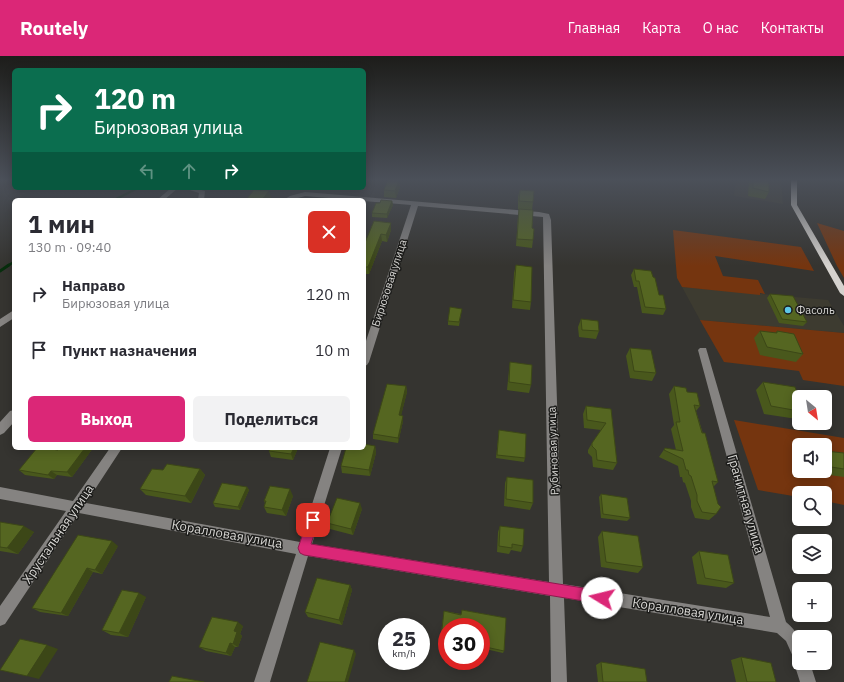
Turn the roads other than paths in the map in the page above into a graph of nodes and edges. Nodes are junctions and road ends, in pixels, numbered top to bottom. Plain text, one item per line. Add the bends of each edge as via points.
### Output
1 (414, 208) edge
2 (467, 208) edge
3 (796, 208) edge
4 (844, 293) edge
5 (12, 315) edge
6 (0, 324) edge
7 (703, 350) dead end
8 (366, 356) edge
9 (12, 416) edge
10 (0, 430) edge
11 (115, 450) edge
12 (335, 450) edge
13 (0, 494) edge
14 (76, 507) junction
15 (304, 548) junction
16 (557, 591) junction
17 (0, 619) edge
18 (780, 626) junction
19 (792, 638) edge
20 (804, 670) edge
21 (262, 682) edge
22 (559, 682) edge
23 (808, 682) edge

1 - 8 street, Бирюзовая улица
2 - 16 street, Рубиновая улица via 539,214 546,216 547,220
3 - 4 main road
5 - 6 street
7 - 18 street, Гранитная улица
9 - 10 street
11 - 14 street, Хрустальная улица
12 - 15 street
13 - 14 street, Коралловая улица
14 - 15 street, Коралловая улица
14 - 17 street, Хрустальная улица
15 - 16 street, Коралловая улица
15 - 21 street
16 - 18 street, Коралловая улица
16 - 22 street, Рубиновая улица
18 - 19 street, Гранитная улица
20 - 23 street

